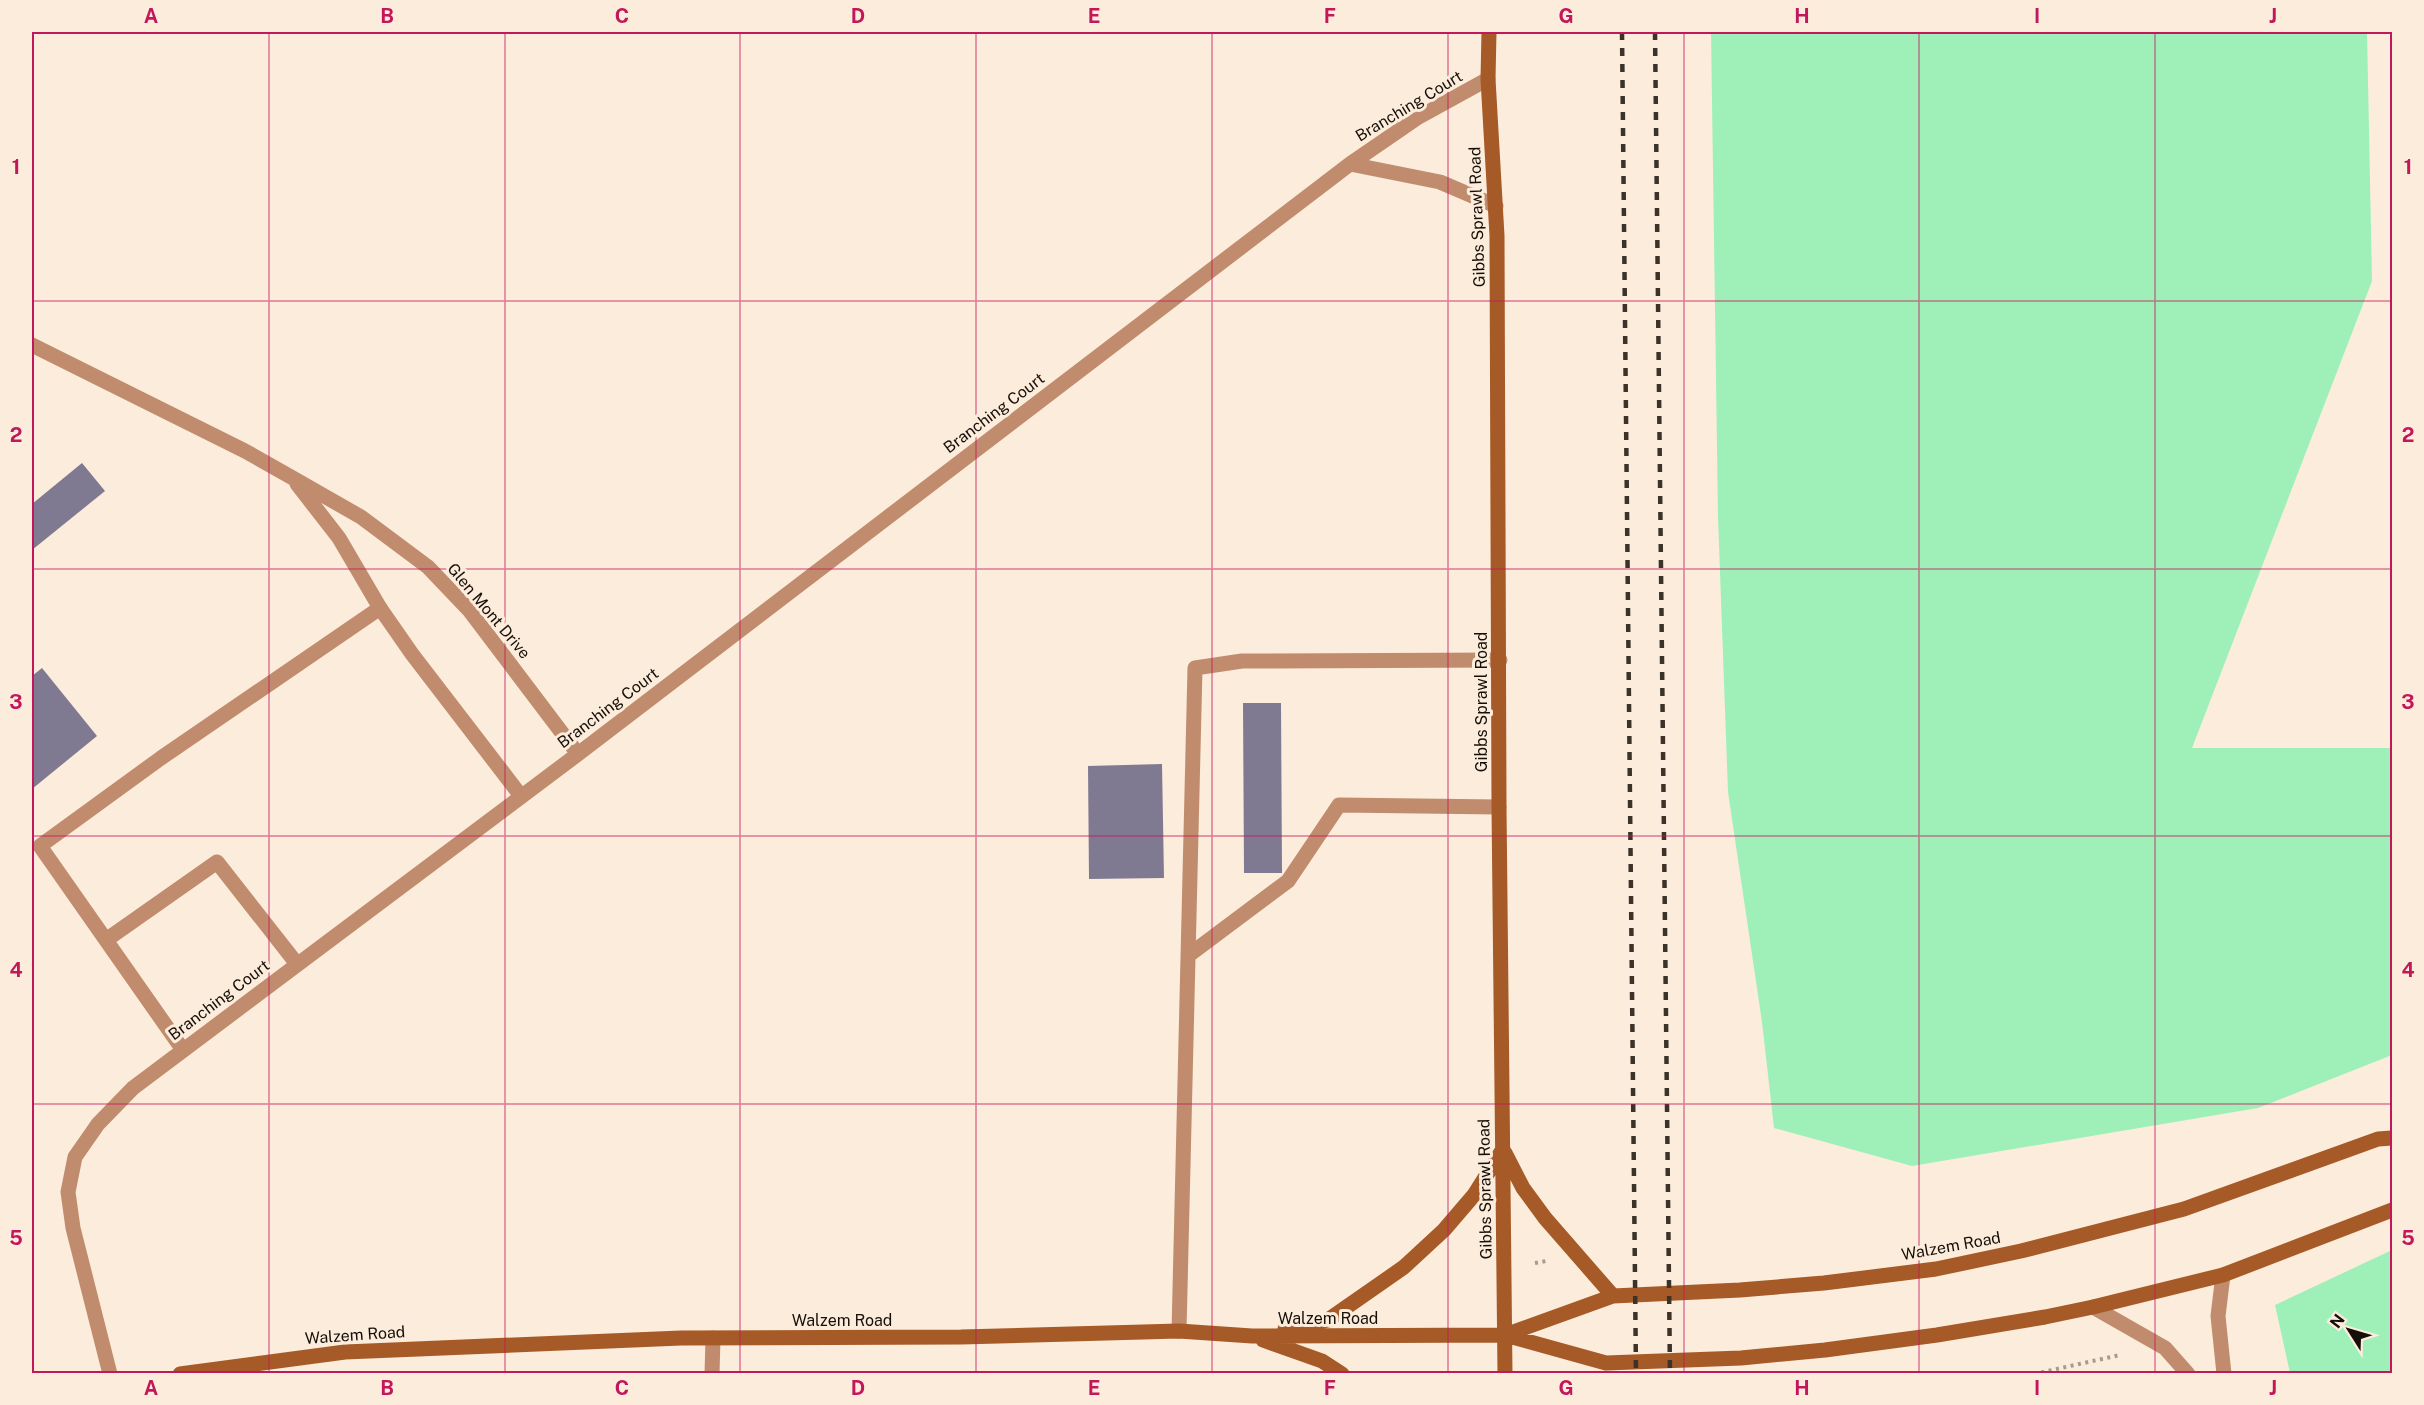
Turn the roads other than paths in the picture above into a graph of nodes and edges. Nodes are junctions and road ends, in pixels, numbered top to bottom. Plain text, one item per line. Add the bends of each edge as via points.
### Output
1 (1489, 32) edge
2 (1488, 80) junction
3 (1350, 164) junction
4 (1496, 206) junction
5 (32, 345) edge
6 (291, 477) junction
7 (380, 608) junction
8 (1500, 660) junction
9 (578, 753) junction
10 (521, 796) junction
11 (1499, 807) junction
12 (106, 940) junction
13 (1190, 955) junction
14 (297, 964) junction
15 (183, 1050) junction
16 (2392, 1138) edge
17 (1503, 1149) junction
18 (2392, 1210) edge
19 (2223, 1275) junction
20 (1612, 1296) junction
21 (2093, 1307) junction
22 (1179, 1331) junction
23 (1505, 1335) junction
24 (1252, 1336) junction
25 (713, 1338) junction
26 (1601, 1368) edge
27 (110, 1374) edge
28 (180, 1374) edge
29 (712, 1374) edge
30 (1342, 1374) edge
31 (1505, 1374) edge
32 (2188, 1374) edge
33 (2224, 1374) edge

1 - 2 main road, Gibbs Sprawl Road
2 - 3 street, Branching Court via 1417,118
2 - 4 main road, Gibbs Sprawl Road
3 - 4 street, Branching Court via 1440,182
3 - 9 street, Branching Court
4 - 8 main road, Gibbs Sprawl Road
5 - 6 street, Glen Mont Drive
6 - 7 street, Glen Mont Drive via 339,538
6 - 9 street, Glen Mont Drive via 361,517 428,567 469,610
7 - 10 street, Glen Mont Drive
7 - 12 street via 40,846
8 - 11 main road, Gibbs Sprawl Road
8 - 13 street via 1242,661 1196,668
9 - 10 street, Branching Court
10 - 14 street, Branching Court
11 - 13 street via 1339,805 1288,881
11 - 17 main road, Gibbs Sprawl Road
12 - 14 street via 217,862
12 - 15 street
13 - 22 street
14 - 15 street, Branching Court
15 - 27 street, Branching Court via 133,1088 75,1157 68,1192 73,1228
16 - 20 main road, Walzem Road via 2378,1139 2184,1209 2011,1254 1936,1269 1824,1283
17 - 20 main road via 1523,1188 1545,1218
17 - 23 main road, Gibbs Sprawl Road
17 - 24 main road via 1474,1195 1404,1267 1328,1320
18 - 19 main road, Walzem Road
19 - 21 main road, Walzem Road
19 - 33 street via 2218,1316
20 - 23 main road, Walzem Road
21 - 26 main road, Walzem Road via 1948,1334 1825,1350
21 - 32 street via 2158,1343
22 - 24 main road, Walzem Road
22 - 25 main road, Walzem Road
23 - 24 main road, Walzem Road
23 - 26 main road, Walzem Road
23 - 31 main road, Gibbs Sprawl Road
24 - 30 main road via 1322,1362
25 - 28 main road, Walzem Road via 345,1352
25 - 29 street

